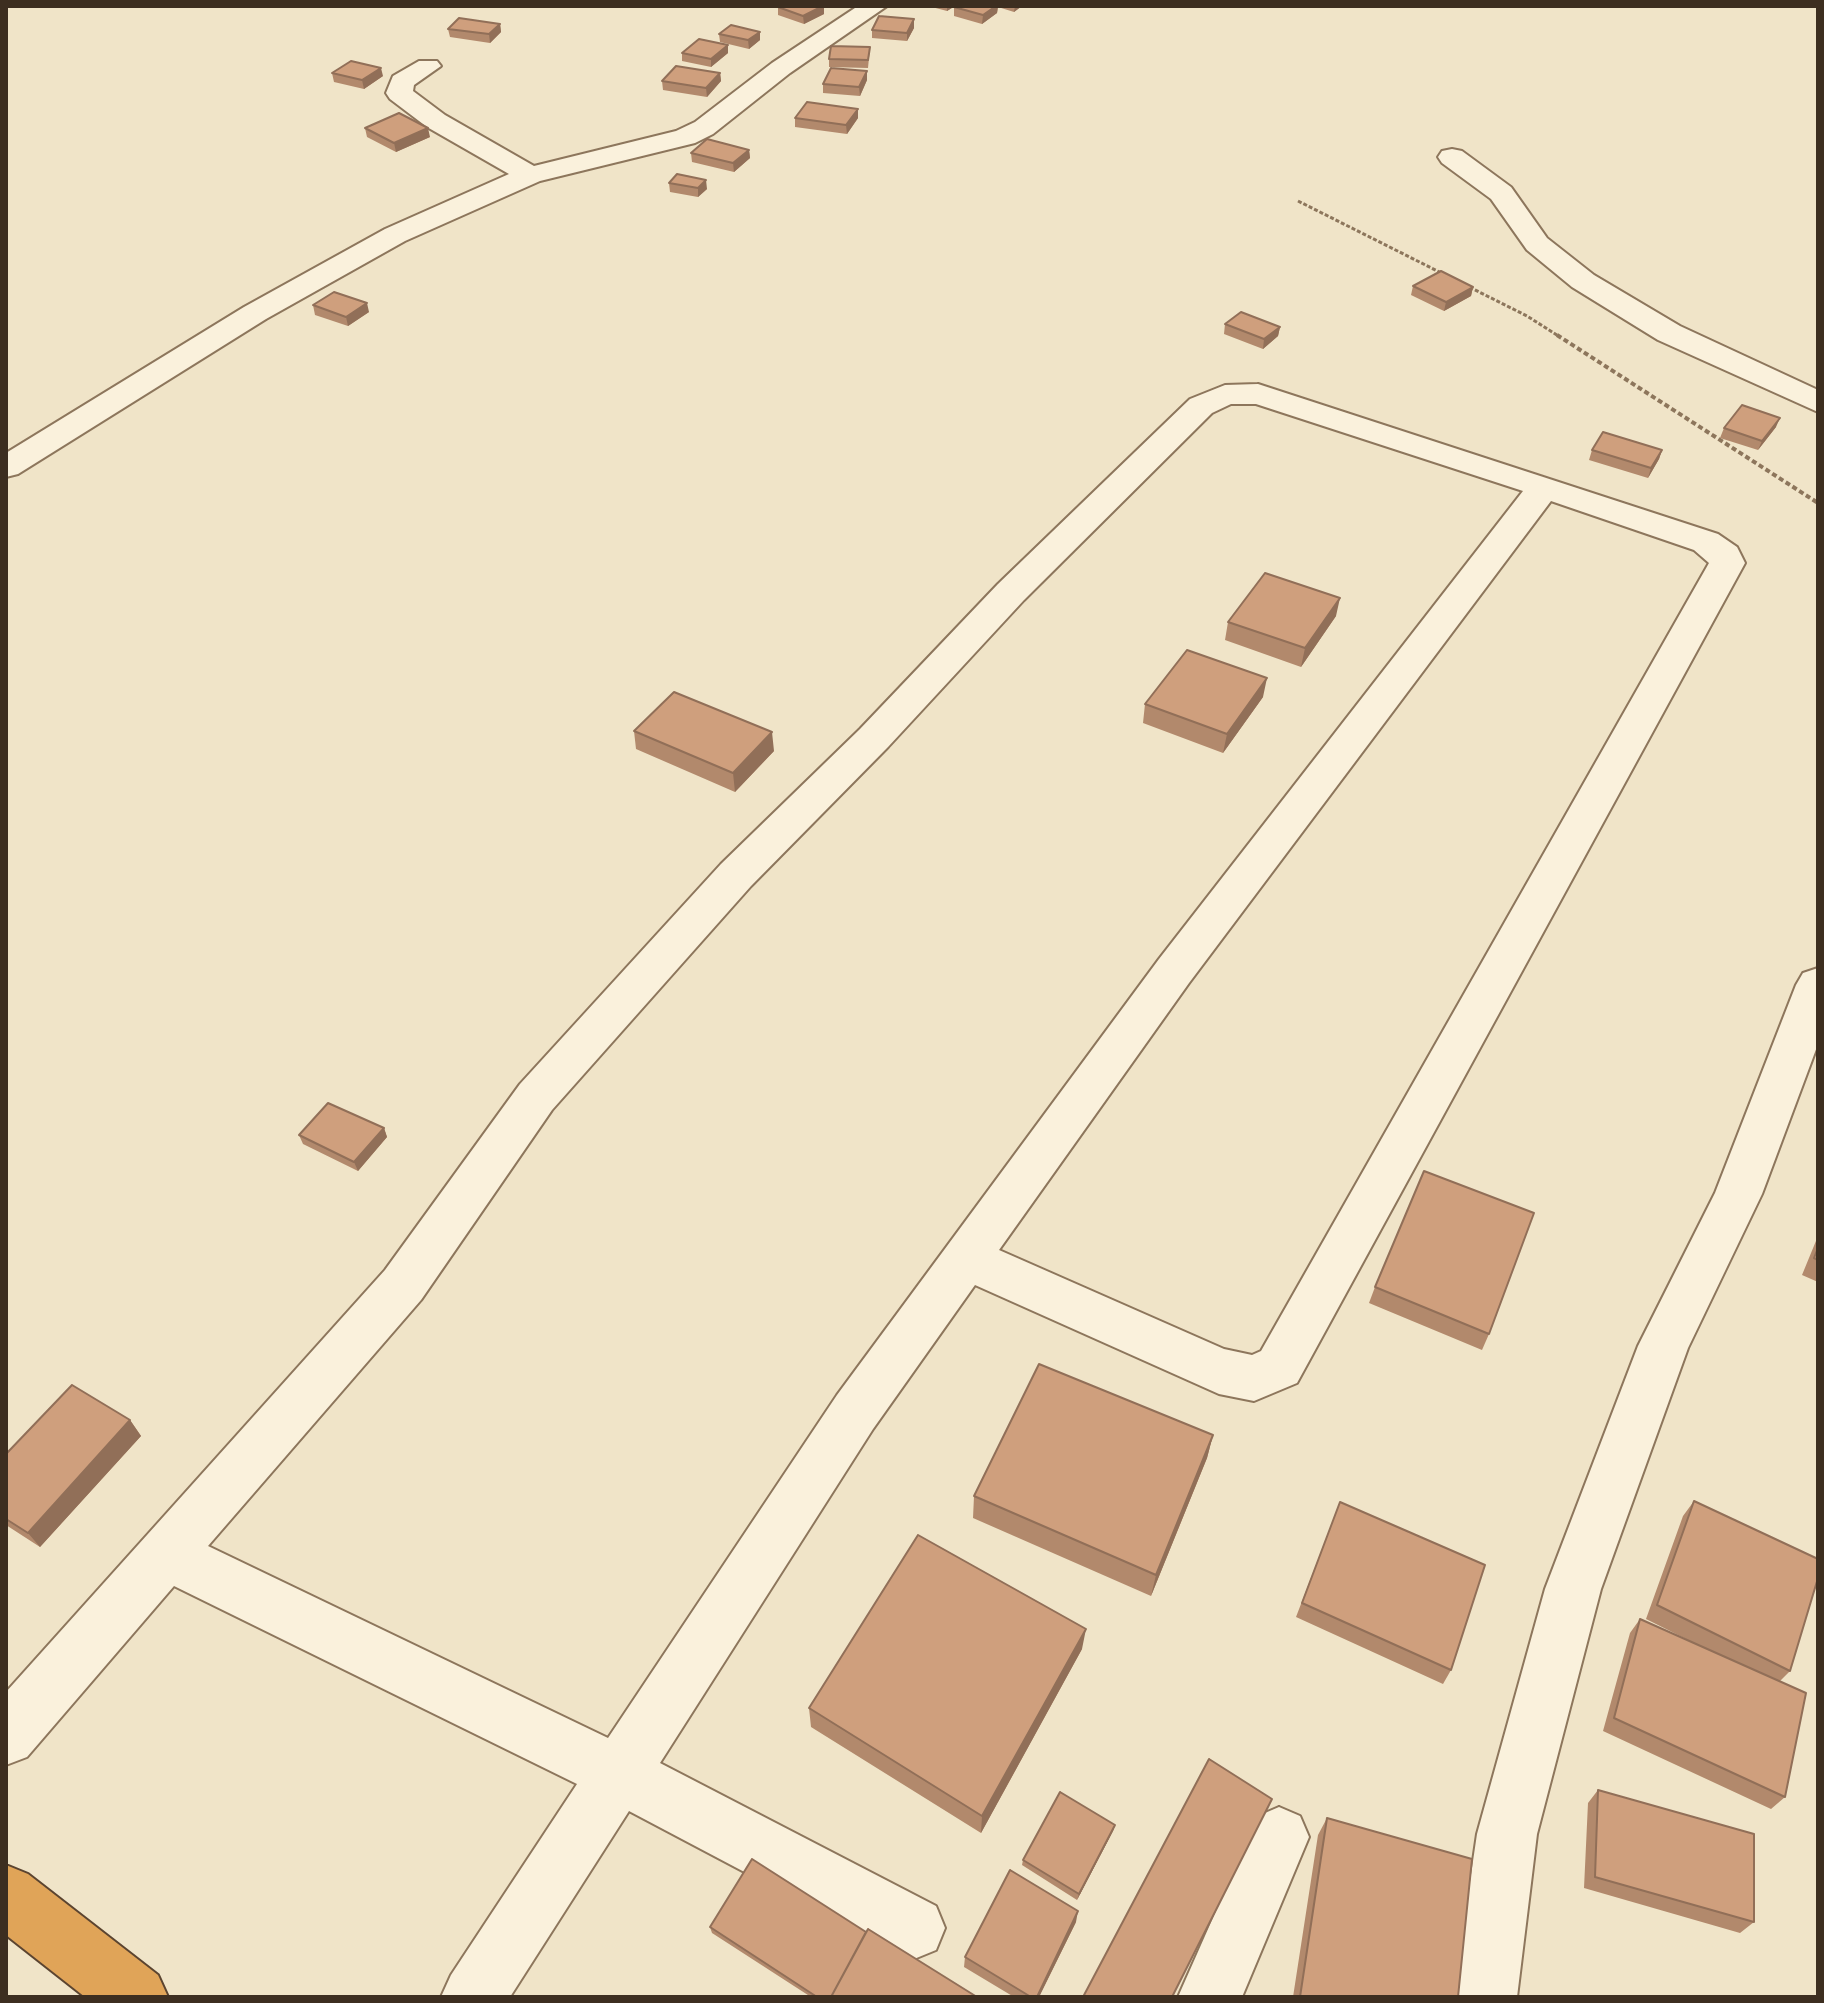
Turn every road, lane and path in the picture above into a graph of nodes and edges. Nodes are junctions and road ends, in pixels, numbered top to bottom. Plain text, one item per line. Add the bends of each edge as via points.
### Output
1 (875, 6) edge
2 (428, 66) dead end
3 (1452, 157) dead end
4 (530, 175) junction
5 (1298, 201) dead end
6 (1818, 402) edge
7 (6, 467) edge
8 (1545, 487) junction
9 (1818, 503) edge
10 (1818, 985) edge
11 (966, 1258) junction
12 (166, 1554) junction
13 (6, 1736) edge
14 (620, 1774) junction
15 (1279, 1837) dead end
16 (6, 1896) edge
17 (914, 1928) dead end
18 (136, 1997) edge
19 (473, 1997) edge
20 (1210, 1997) edge
21 (1485, 1997) edge

1 - 4 street via 685,137
2 - 4 street via 402,81 399,93 436,121
3 - 6 street via 1501,193 1537,244 1583,281 1669,333
4 - 7 street via 395,235 325,274
5 - 9 path via 1527,316
8 - 11 street via 1220,909
8 - 11 street via 1706,542 1725,555 1727,563 1279,1367 1254,1378 1219,1371
8 - 12 street via 1258,394 1240,391 1201,406 736,875 536,1097 403,1285
10 - 21 street via 1738,1194 1663,1346 1573,1589 1507,1834
11 - 14 street via 855,1412
12 - 13 street
12 - 14 street
14 - 17 street
14 - 19 street
15 - 20 street
16 - 18 highway

